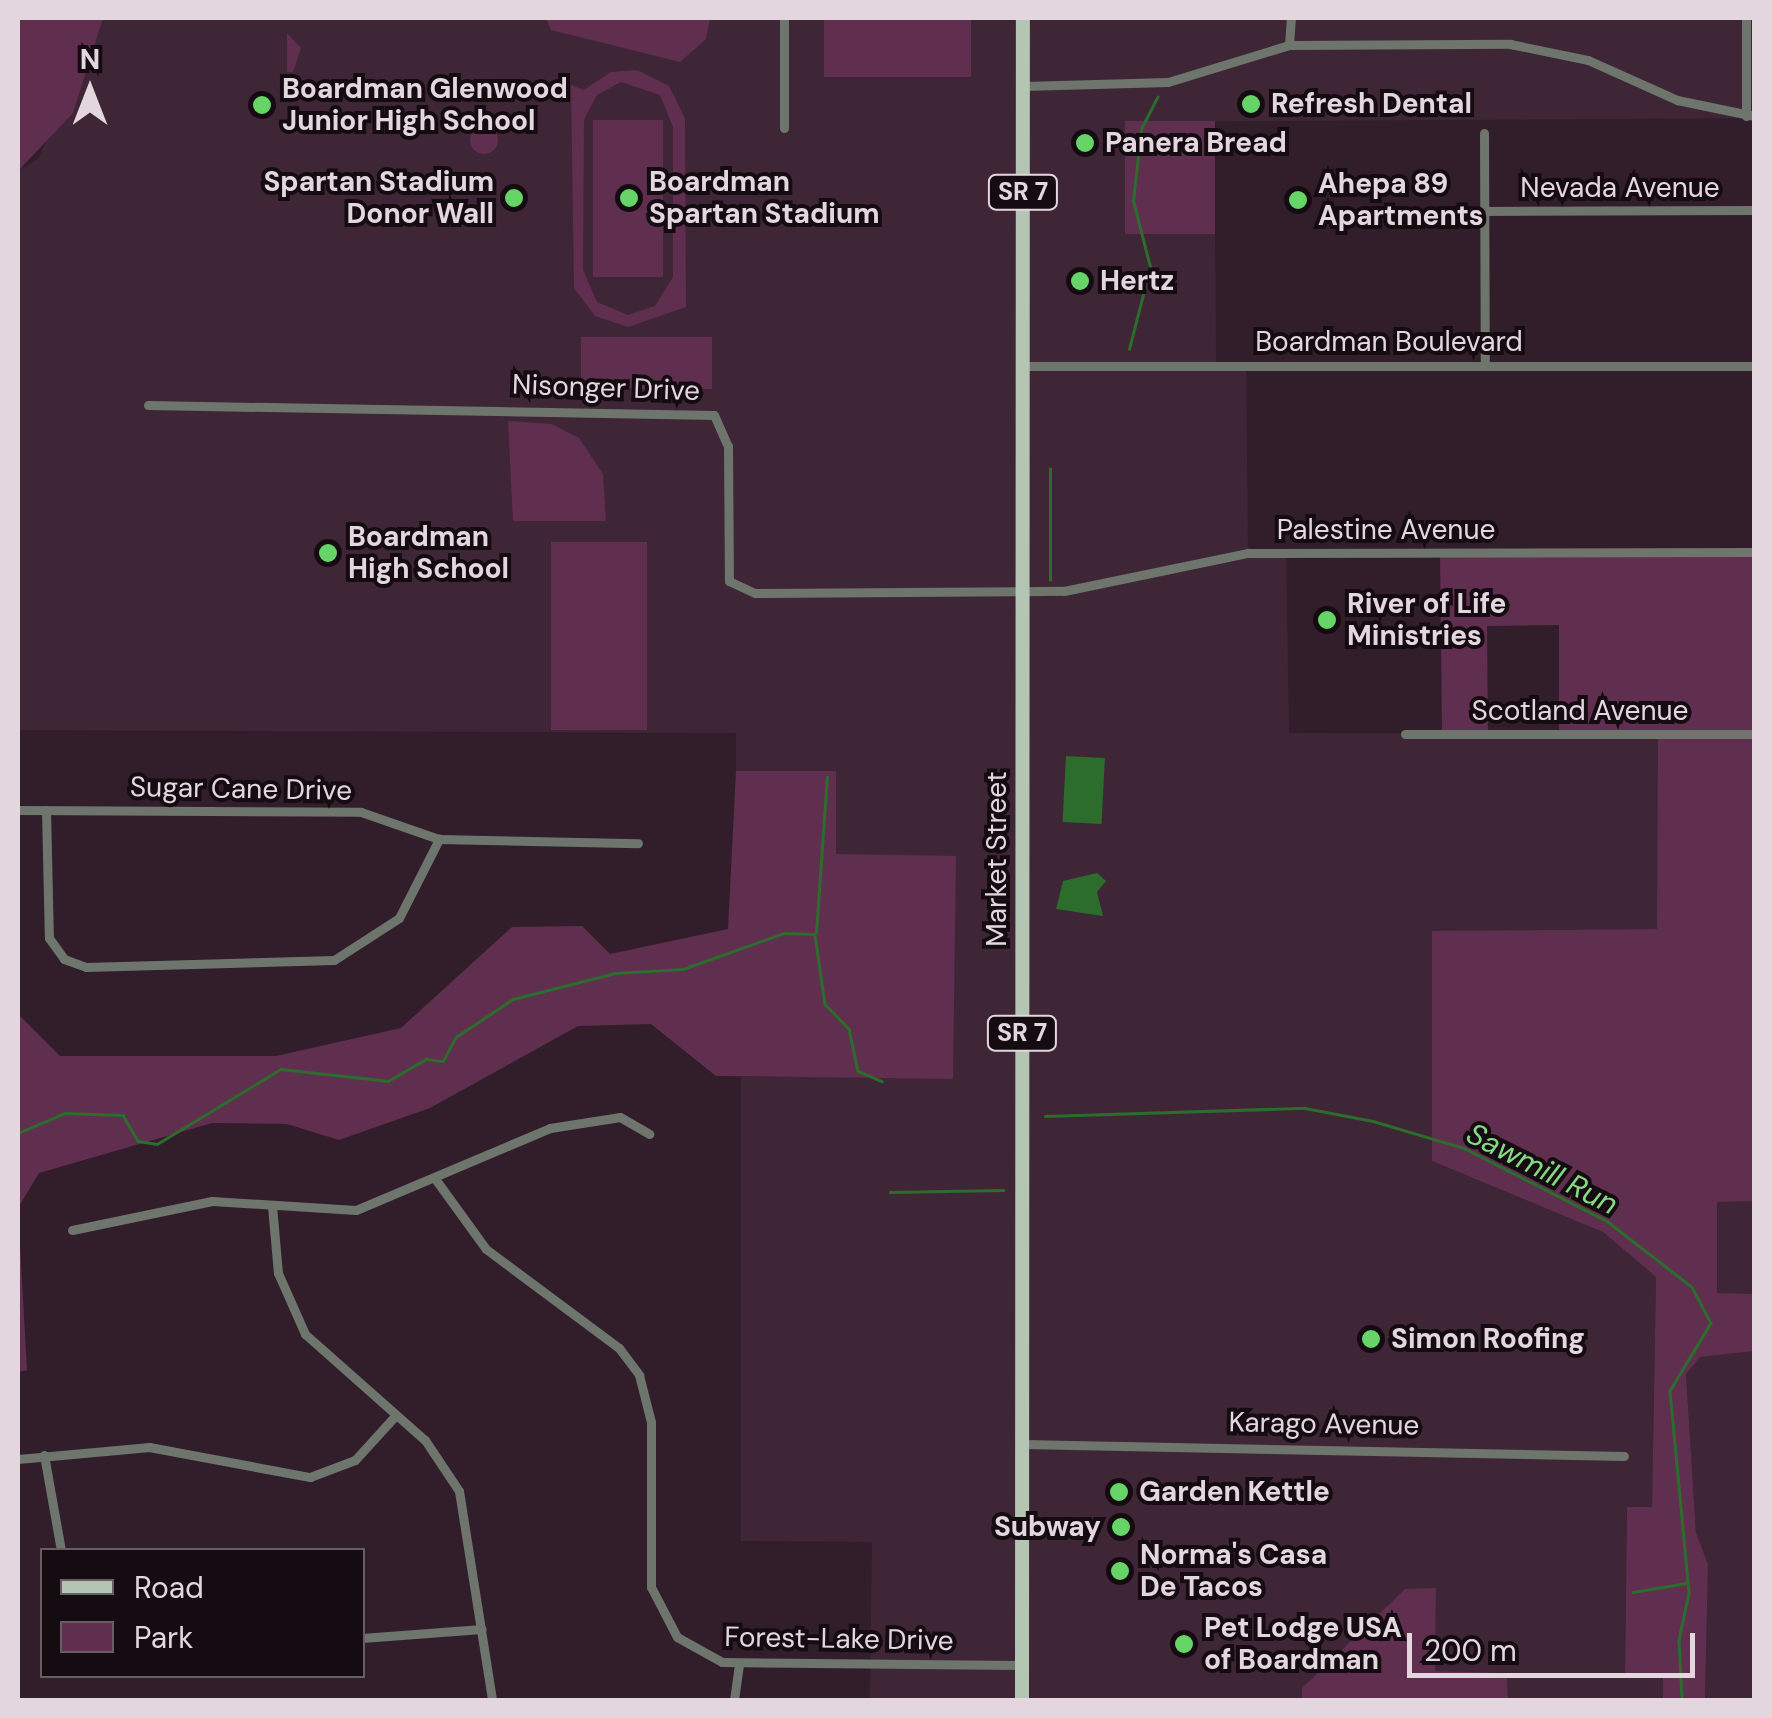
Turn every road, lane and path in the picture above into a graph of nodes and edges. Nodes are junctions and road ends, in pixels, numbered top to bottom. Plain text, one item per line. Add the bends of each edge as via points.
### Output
1 (784, 18) edge
2 (1023, 18) edge
3 (1291, 18) edge
4 (1746, 18) edge
5 (1289, 44) junction
6 (1023, 86) junction
7 (1750, 116) edge
8 (784, 128) dead end
9 (1484, 133) dead end
10 (1754, 210) edge
11 (1485, 211) junction
12 (1485, 365) junction
13 (1023, 366) junction
14 (1754, 366) edge
15 (148, 405) dead end
16 (1754, 552) edge
17 (1023, 590) junction
18 (1406, 734) dead end
19 (1754, 734) edge
20 (18, 810) edge
21 (46, 810) junction
22 (439, 840) junction
23 (638, 843) dead end
24 (649, 1134) dead end
25 (436, 1180) junction
26 (272, 1206) junction
27 (72, 1230) dead end
28 (395, 1416) junction
29 (1022, 1444) junction
30 (44, 1454) junction
31 (1624, 1456) dead end
32 (18, 1459) edge
33 (61, 1548) edge
34 (482, 1629) junction
35 (365, 1638) edge
36 (739, 1663) junction
37 (1022, 1664) junction
38 (492, 1700) edge
39 (734, 1700) edge
40 (1022, 1700) edge

1 - 8 street
2 - 6 main road, Market Street / SR 7
3 - 5 street
4 - 7 street
5 - 6 street via 1168,82
5 - 7 street via 1557,50 1677,100
6 - 13 main road, Market Street / SR 7
9 - 11 street
10 - 11 street, Nevada Avenue
11 - 12 street
12 - 13 street, Boardman Boulevard
12 - 14 street, Boardman Boulevard
13 - 17 main road, Market Street / SR 7
15 - 17 street, Nisonger Drive via 704,412 726,430 732,586
16 - 17 street, Palestine Avenue via 1248,552 1099,587
17 - 29 main road, Market Street / SR 7
18 - 19 street, Scotland Avenue
20 - 21 street, Sugar Cane Drive
21 - 22 street, Sugar Cane Drive via 361,812
21 - 22 street via 49,938 64,959 86,968 286,968 334,960 399,918
22 - 23 street, Sugar Cane Drive
24 - 25 street via 624,1118 572,1122
25 - 26 street via 356,1210
25 - 36 street, Forest-Lake Drive via 486,1249 635,1368 651,1422 655,1602 696,1651
26 - 27 street via 190,1203
26 - 28 street via 278,1273 298,1324
28 - 30 street via 355,1460 310,1476 149,1446
28 - 34 street via 434,1450 459,1491
29 - 31 street, Karago Avenue
29 - 37 main road, Market Street / SR 7
30 - 32 street
30 - 33 street
34 - 35 street
34 - 38 street
36 - 37 street, Forest-Lake Drive
36 - 39 street
37 - 40 main road, Market Street / SR 7

